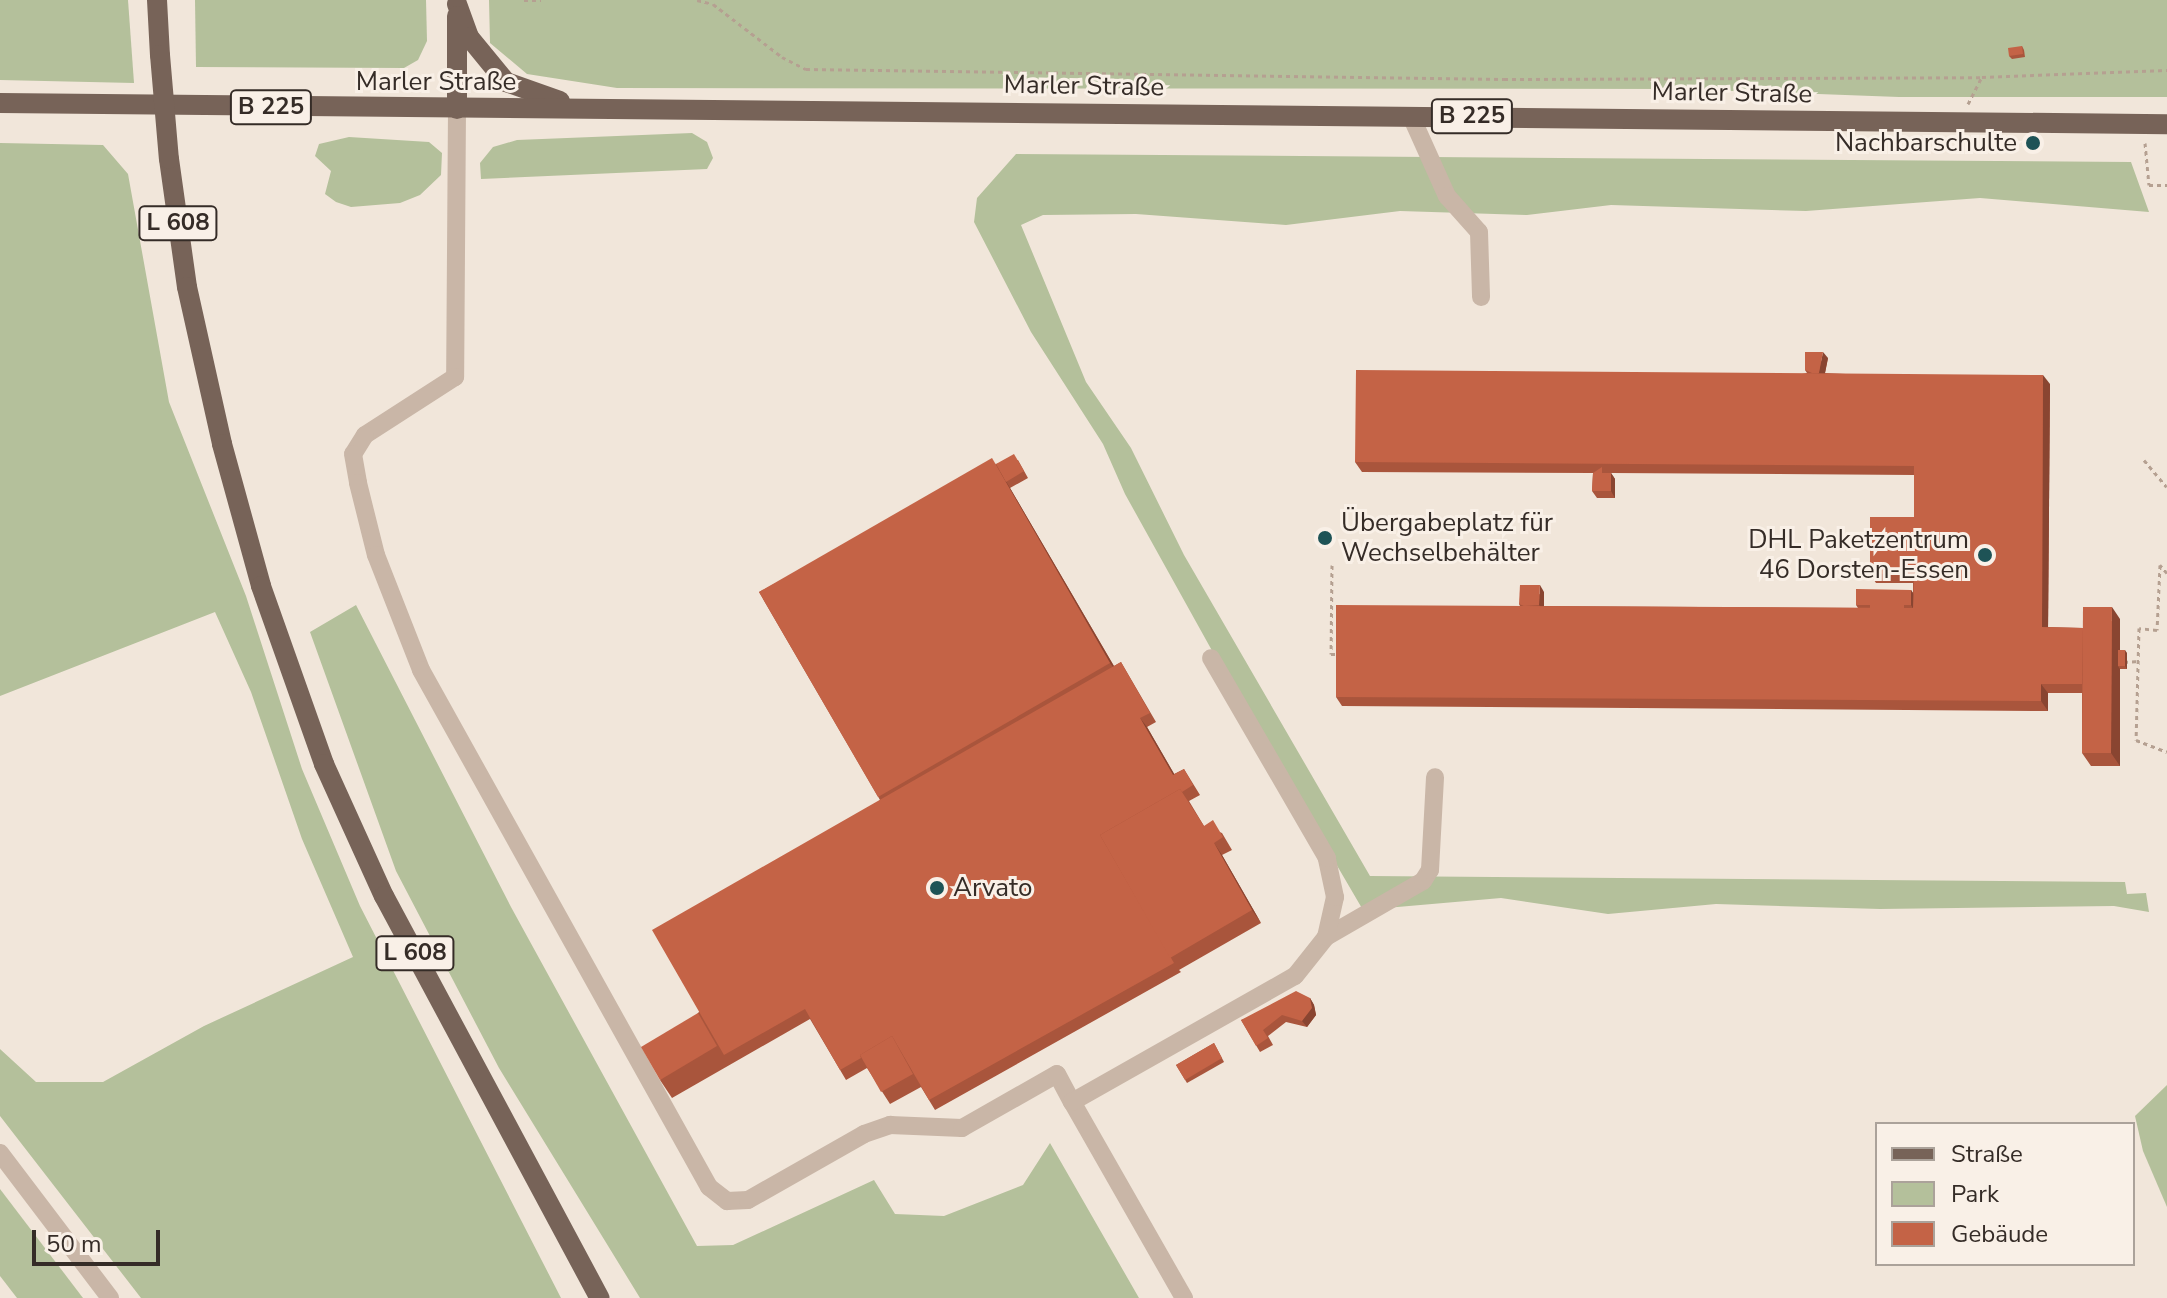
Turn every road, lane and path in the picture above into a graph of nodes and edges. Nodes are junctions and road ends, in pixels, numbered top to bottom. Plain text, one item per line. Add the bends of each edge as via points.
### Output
1 (157, 0) edge
2 (524, 0) edge
3 (541, 0) edge
4 (697, 0) edge
5 (457, 2) edge
6 (2167, 70) edge
7 (1982, 77) junction
8 (0, 103) edge
9 (587, 108) junction
10 (457, 109) junction
11 (1411, 116) junction
12 (1958, 121) junction
13 (2143, 124) junction
14 (2167, 124) edge
15 (2167, 185) edge
16 (1481, 297) dead end
17 (2144, 460) dead end
18 (2167, 487) edge
19 (1332, 565) dead end
20 (2167, 573) edge
21 (1343, 654) edge
22 (1211, 658) dead end
23 (2139, 661) junction
24 (2120, 662) edge
25 (2167, 752) edge
26 (1435, 777) dead end
27 (1326, 937) junction
28 (1072, 1102) junction
29 (0, 1153) edge
30 (110, 1298) edge
31 (600, 1298) edge
32 (1184, 1298) edge

1 - 31 main road, L 608, bridge via 169,159 187,287 261,586 324,764 384,896
2 - 3 path
4 - 7 path via 713,4 806,69 1504,79
5 - 9 main road via 469,37 506,82
5 - 10 main road
6 - 7 path
7 - 12 path
8 - 10 main road, Marler Straße / B 225
9 - 10 main road, Marler Straße / B 225
9 - 11 main road, Marler Straße / B 225
10 - 28 street via 455,377 365,435 353,454 358,483 376,555 421,670 709,1187 727,1201 748,1200 864,1134 890,1125 962,1128 1057,1074
11 - 12 main road, Marler Straße / B 225
11 - 16 street via 1447,196 1479,232
12 - 13 main road, Marler Straße / B 225
13 - 14 main road, Marler Straße / B 225
13 - 15 path via 2149,185
17 - 18 path
19 - 21 path via 1331,654
20 - 23 path via 2160,565 2157,630 2139,628
22 - 27 street via 1327,858 1335,897
23 - 24 path
23 - 25 path via 2136,740
26 - 27 street via 1430,870 1423,881
27 - 28 street via 1295,976
28 - 32 street
29 - 30 street

